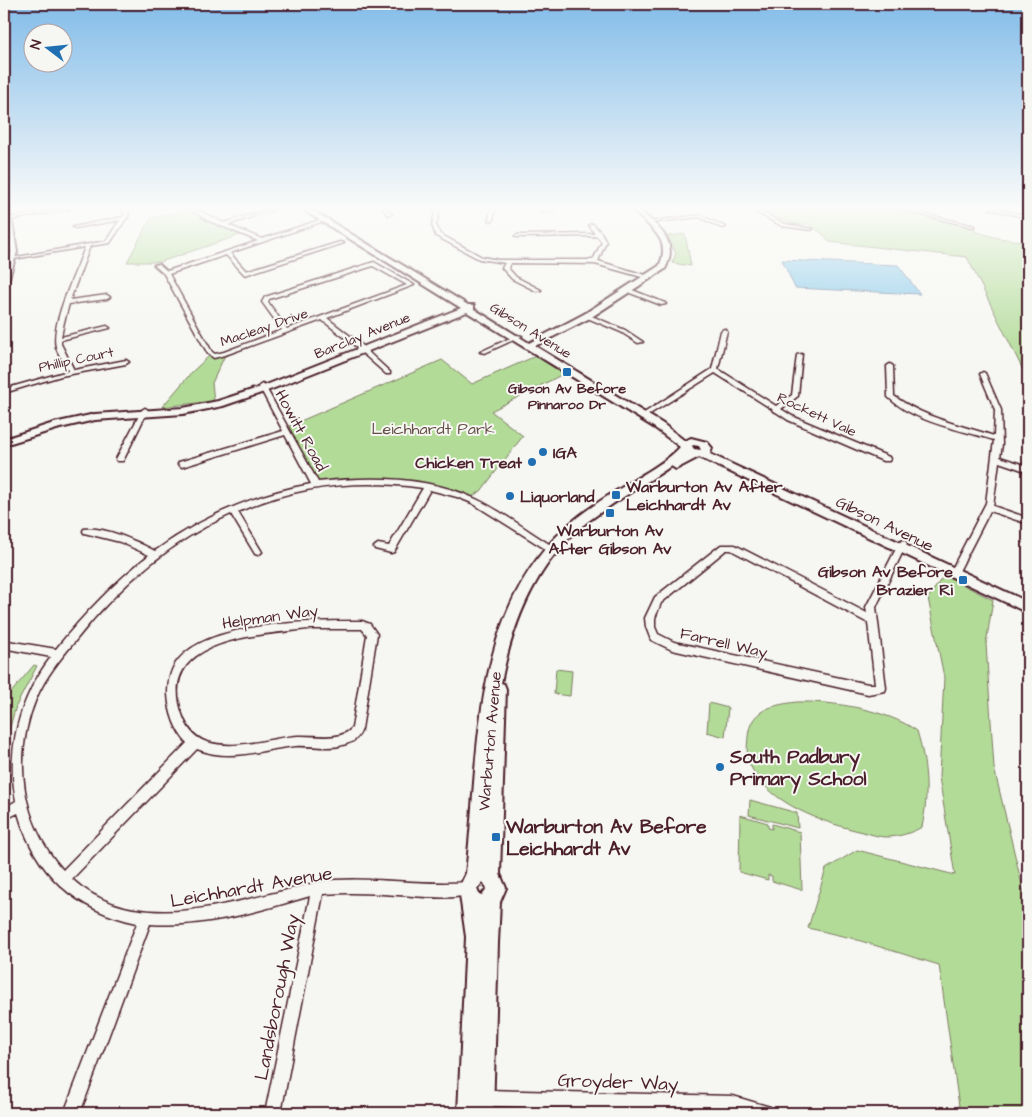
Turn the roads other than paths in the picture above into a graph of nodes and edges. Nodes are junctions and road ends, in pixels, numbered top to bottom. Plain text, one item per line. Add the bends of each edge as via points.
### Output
1 (10, 261) edge
2 (83, 261) edge
3 (202, 261) edge
4 (235, 261) edge
5 (281, 261) edge
6 (393, 261) edge
7 (508, 261) edge
8 (519, 261) edge
9 (665, 261) edge
10 (595, 262) joint
11 (156, 265) dead end
12 (166, 273) junction
13 (649, 278) junction
14 (4, 281) edge
15 (411, 285) joint
16 (538, 290) dead end
17 (627, 290) junction
18 (107, 296) dead end
19 (68, 302) junction
20 (663, 304) dead end
21 (467, 307) junction
22 (588, 316) junction
23 (323, 318) junction
24 (107, 328) dead end
25 (286, 331) junction
26 (724, 331) dead end
27 (517, 337) junction
28 (58, 339) junction
29 (640, 342) dead end
30 (531, 346) junction
31 (362, 349) junction
32 (483, 352) dead end
33 (800, 354) dead end
34 (126, 362) dead end
35 (890, 366) dead end
36 (715, 370) junction
37 (71, 372) junction
38 (388, 373) dead end
39 (983, 374) dead end
40 (263, 388) junction
41 (4, 391) edge
42 (776, 410) junction
43 (144, 412) junction
44 (644, 415) junction
45 (288, 432) junction
46 (4, 437) edge
47 (998, 439) junction
48 (4, 442) edge
49 (694, 449) junction
50 (996, 458) junction
51 (120, 459) dead end
52 (886, 459) dead end
53 (182, 464) dead end
54 (1028, 469) edge
55 (316, 485) junction
56 (428, 487) junction
57 (987, 508) junction
58 (233, 511) junction
59 (1028, 521) edge
60 (87, 531) dead end
61 (902, 545) junction
62 (378, 547) dead end
63 (258, 552) dead end
64 (554, 552) junction
65 (156, 555) junction
66 (955, 571) junction
67 (1028, 602) edge
68 (1028, 608) edge
69 (872, 620) junction
70 (8, 646) dead end
71 (59, 654) junction
72 (195, 743) junction
73 (20, 805) junction
74 (4, 814) edge
75 (62, 880) junction
76 (318, 888) junction
77 (479, 888) junction
78 (146, 917) junction
79 (476, 1106) edge
80 (72, 1113) edge
81 (273, 1113) edge
82 (764, 1113) edge

1 - 14 street
2 - 19 street
3 - 12 street
4 - 5 street via 245,272
6 - 21 street, Gibson Avenue
7 - 16 street via 505,268 514,278
8 - 10 street
9 - 13 street
10 - 13 street
11 - 12 street, Macleay Drive
12 - 25 street, Macleay Drive via 214,356
13 - 17 street
15 - 23 street, Macleay Drive
15 - 25 street via 374,264 267,298 265,302
17 - 20 street
17 - 22 street
18 - 19 street
19 - 28 street via 58,329
21 - 27 street, Gibson Avenue
21 - 31 street, Barclay Avenue
22 - 29 street
22 - 30 street
23 - 25 street, Macleay Drive
23 - 31 street
24 - 28 street
26 - 36 street
27 - 30 street, Gibson Avenue
27 - 32 street
28 - 37 street
30 - 44 street, Gibson Avenue
31 - 38 street
31 - 40 street, Barclay Avenue
33 - 42 street via 795,396
34 - 37 street, Phillip Court
35 - 47 street via 891,397 899,404
36 - 42 street, Rockett Vale
36 - 44 street
37 - 41 street, Phillip Court
39 - 47 street via 998,410
40 - 43 street, Barclay Avenue via 210,406
40 - 45 street, Howitt Road
42 - 52 street, Rockett Vale
43 - 46 street, Barclay Avenue via 88,415
43 - 48 street, Barclay Avenue via 70,422
43 - 51 street
44 - 49 street, Gibson Avenue
45 - 53 street
45 - 55 street, Howitt Road
47 - 50 street
49 - 61 street, Gibson Avenue
49 - 64 street, Warburton Avenue
50 - 54 street
50 - 57 street
55 - 56 street, Leichhardt Avenue via 395,481
55 - 58 street, Leichhardt Avenue via 278,494
56 - 62 street via 391,550
56 - 64 street, Leichhardt Avenue via 481,504
57 - 59 street
57 - 66 street
58 - 63 street
58 - 65 street, Leichhardt Avenue
60 - 65 street via 134,543
61 - 66 street, Gibson Avenue
61 - 69 street via 870,607
64 - 77 street, Warburton Avenue via 513,632 503,666
65 - 71 street, Leichhardt Avenue via 116,588
66 - 67 street, Gibson Avenue
66 - 68 street, Gibson Avenue
69 - 69 street, Farrell Way via 732,547 724,547 658,600 648,624 654,637 672,646 868,689 881,688
70 - 71 street
71 - 73 street, Leichhardt Avenue via 43,675 30,701 20,737
72 - 72 street, Helpman Way via 229,750 296,741 340,741 351,737 357,729 370,630 362,625 308,625 223,638 198,647 177,669 171,692 181,726
72 - 75 street
73 - 74 street
73 - 75 street, Leichhardt Avenue via 40,853
75 - 78 street, Leichhardt Avenue via 102,906 123,914
76 - 77 street, Leichhardt Avenue
76 - 78 street, Leichhardt Avenue via 194,916
76 - 81 street, Landsborough Way
77 - 79 street, Warburton Avenue via 488,943
78 - 80 street
79 - 82 street, Groyder Way via 733,1104

